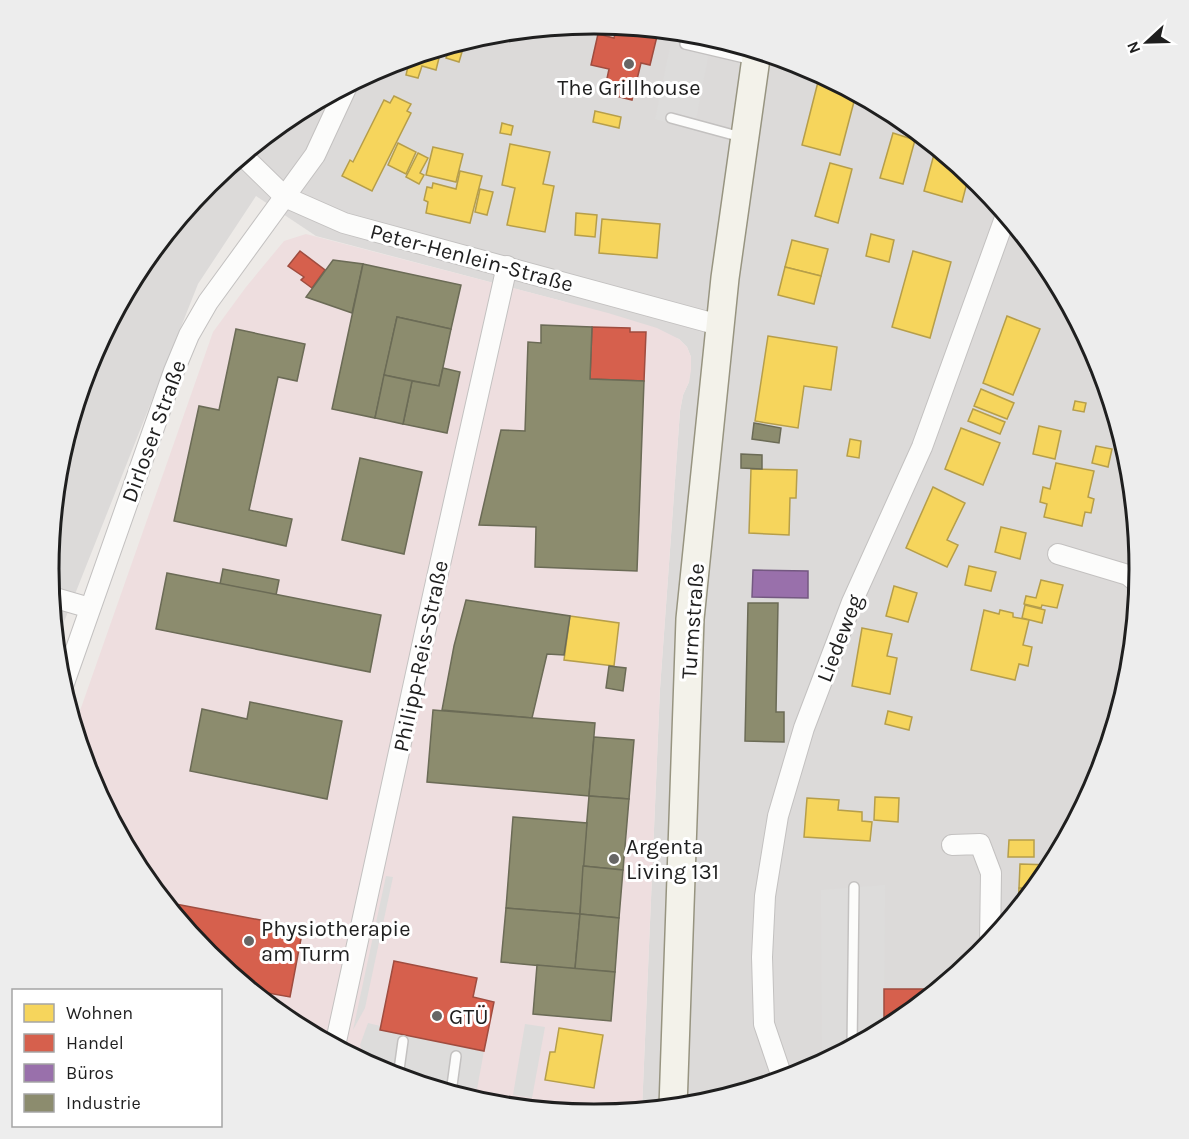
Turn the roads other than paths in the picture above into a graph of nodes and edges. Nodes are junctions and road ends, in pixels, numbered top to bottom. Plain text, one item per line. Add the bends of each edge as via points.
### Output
1 (685, 44) dead end
2 (720, 50) edge
3 (755, 60) edge
4 (341, 99) edge
5 (671, 118) dead end
6 (744, 138) junction
7 (249, 162) edge
8 (285, 197) junction
9 (1003, 224) edge
10 (507, 266) junction
11 (719, 325) junction
12 (1058, 554) dead end
13 (1130, 576) edge
14 (61, 600) edge
15 (90, 608) junction
16 (69, 669) edge
17 (952, 845) dead end
18 (854, 887) dead end
19 (990, 929) edge
20 (337, 1038) edge
21 (852, 1038) edge
22 (403, 1041) dead end
23 (456, 1056) dead end
24 (399, 1067) edge
25 (780, 1071) edge
26 (452, 1085) edge
27 (673, 1098) edge

1 - 2 lane, Turmstraße
3 - 6 main road, Turmstraße
4 - 8 street, Dirloser Straße via 315,155
5 - 6 lane
6 - 11 main road, Turmstraße
7 - 8 street, Peter-Henlein-Straße
8 - 10 street, Peter-Henlein-Straße via 344,223
8 - 15 street, Dirloser Straße via 219,286 189,335
9 - 25 street, Liedeweg via 922,447 852,602 804,728 778,816 765,896 762,957 764,1024
10 - 11 street, Peter-Henlein-Straße
10 - 20 street, Philipp-Reis-Straße
11 - 27 main road, Turmstraße via 690,619
12 - 13 street
14 - 15 street
15 - 16 street, Dirloser Straße
17 - 19 street via 980,844 991,873
18 - 21 lane
22 - 24 lane
23 - 26 lane

